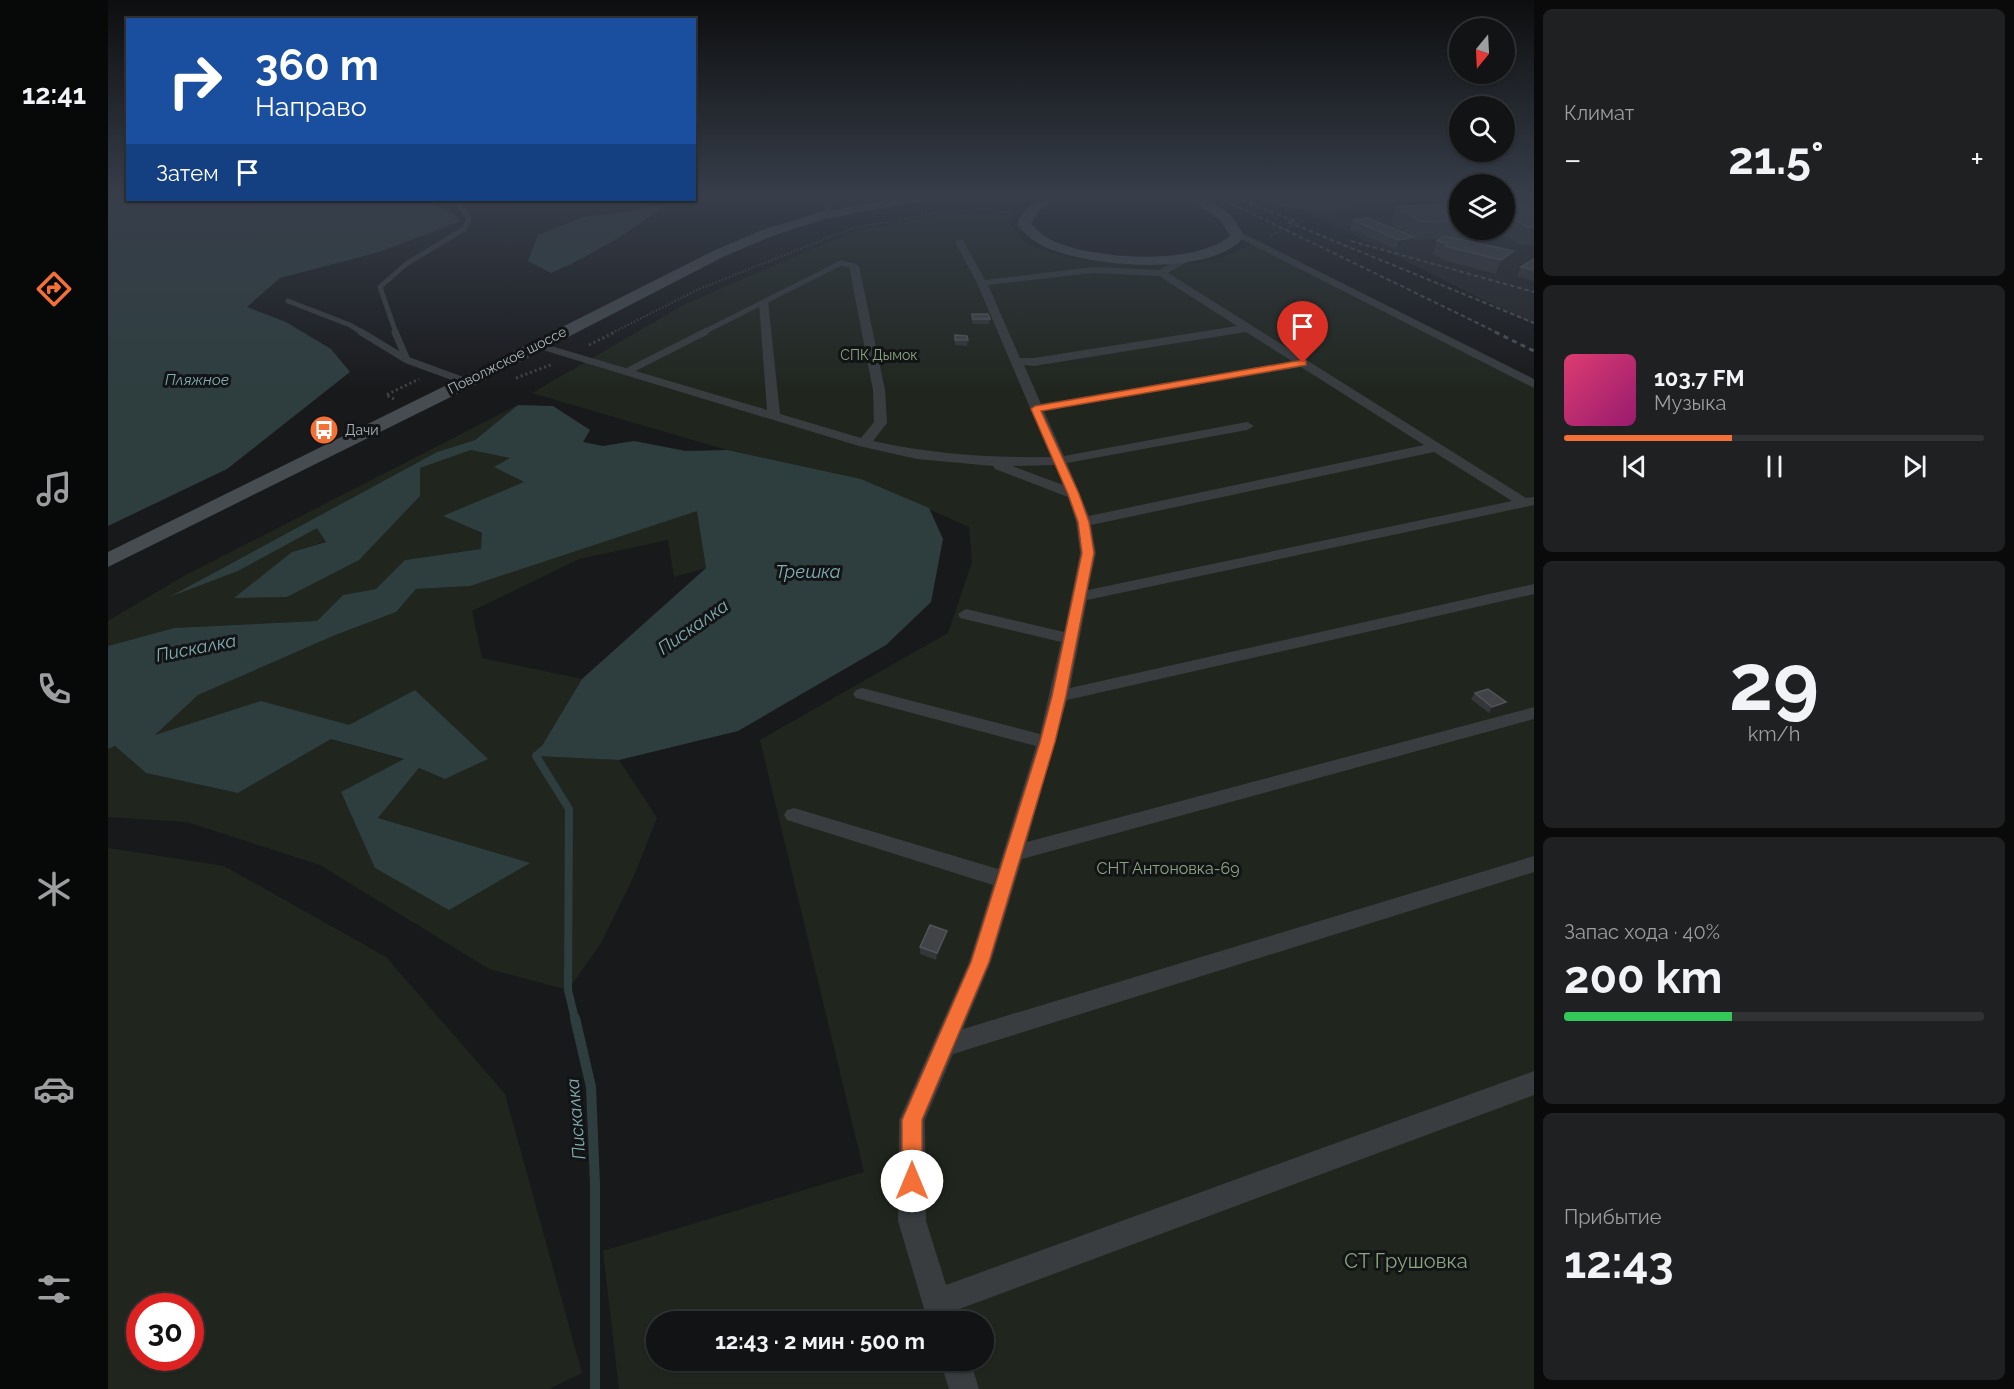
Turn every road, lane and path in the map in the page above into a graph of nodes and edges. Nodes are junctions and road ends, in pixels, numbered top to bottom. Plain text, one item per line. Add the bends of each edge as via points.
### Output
1 (410, 262) edge
2 (702, 262) edge
3 (768, 262) edge
4 (970, 262) edge
5 (1181, 262) edge
6 (1292, 262) edge
7 (854, 266) joint
8 (1161, 273) junction
9 (982, 284) junction
10 (288, 301) dead end
11 (764, 303) junction
12 (1248, 328) junction
13 (537, 345) junction
14 (571, 355) junction
15 (407, 360) junction
16 (1015, 361) junction
17 (1303, 363) junction
18 (436, 370) junction
19 (628, 371) junction
20 (509, 381) dead end
21 (467, 382) junction
22 (1534, 384) edge
23 (415, 407) junction
24 (1035, 409) junction
25 (774, 414) junction
26 (1248, 426) dead end
27 (864, 443) junction
28 (1436, 447) junction
29 (1058, 461) junction
30 (989, 462) junction
31 (1074, 494) junction
32 (1529, 502) edge
33 (1083, 522) junction
34 (108, 560) edge
35 (1534, 589) edge
36 (1079, 597) junction
37 (966, 614) dead end
38 (1071, 639) junction
39 (862, 694) dead end
40 (1059, 696) junction
41 (1534, 713) edge
42 (1047, 742) junction
43 (794, 815) dead end
44 (1014, 853) junction
45 (1534, 864) edge
46 (1005, 880) junction
47 (944, 1046) junction
48 (1534, 1083) edge
49 (940, 1311) edge
50 (943, 1311) edge
51 (958, 1371) edge
52 (964, 1389) edge

1 - 15 lane via 380,287
2 - 13 main road, Поволжское шоссе
3 - 14 path via 699,289
4 - 9 street
5 - 8 street
6 - 22 street
7 - 11 lane via 841,263
7 - 27 street via 879,390 881,423
8 - 9 street via 1093,270
8 - 12 street
9 - 16 street
10 - 15 lane via 350,326
11 - 19 lane
11 - 25 street
12 - 16 street via 1034,362
12 - 17 street
13 - 14 street
13 - 21 main road, Поволжское шоссе
14 - 19 street
14 - 20 path via 543,370
15 - 18 lane
16 - 24 street
17 - 24 street
17 - 28 street
18 - 21 lane
18 - 23 path via 386,395
19 - 25 street
21 - 23 main road, Поволжское шоссе
23 - 34 main road, Поволжское шоссе
24 - 29 street
25 - 27 street
26 - 29 street
27 - 30 street
28 - 32 street
28 - 33 street
29 - 30 street
29 - 31 street
30 - 31 street
31 - 33 street
32 - 36 street
33 - 36 street via 1088,553
35 - 40 street
36 - 38 street
37 - 38 street
38 - 40 street
39 - 42 street
40 - 42 street
41 - 44 street
42 - 44 street
43 - 46 street
44 - 46 street
45 - 47 street
46 - 47 street via 980,962
47 - 49 street via 912,1120 912,1221
48 - 50 street
51 - 52 street

